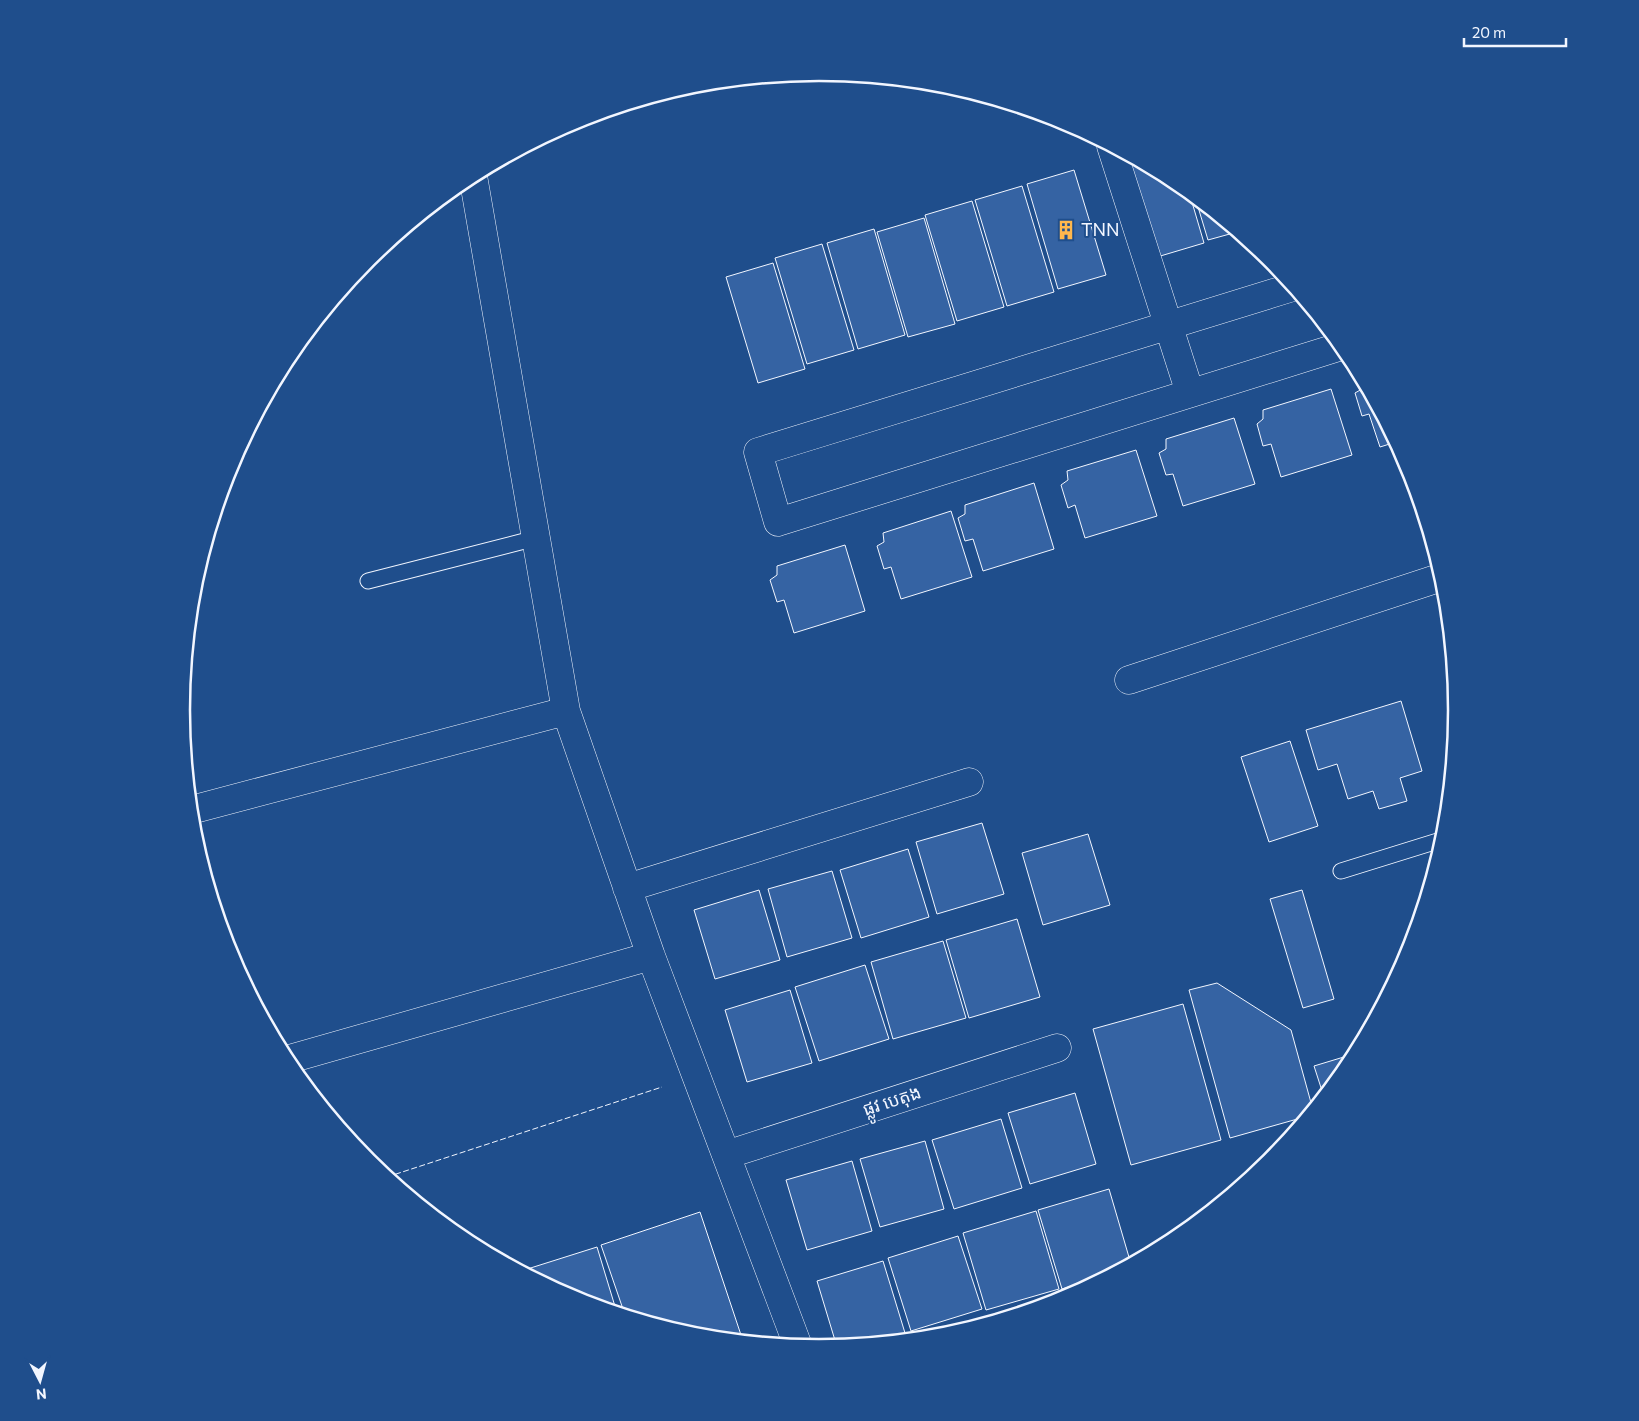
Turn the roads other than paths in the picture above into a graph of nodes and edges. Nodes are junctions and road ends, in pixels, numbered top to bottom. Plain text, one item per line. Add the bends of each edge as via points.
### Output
1 (1114, 155) edge
2 (474, 184) edge
3 (1286, 289) edge
4 (1168, 326) junction
5 (1334, 348) edge
6 (1190, 394) junction
7 (536, 538) junction
8 (1435, 579) edge
9 (368, 580) dead end
10 (1130, 680) dead end
11 (566, 711) junction
12 (969, 782) dead end
13 (198, 808) edge
14 (1435, 841) edge
15 (1341, 871) dead end
16 (627, 888) junction
17 (651, 956) junction
18 (1058, 1048) dead end
19 (295, 1058) edge
20 (726, 1155) junction
21 (795, 1339) edge

1 - 4 street
2 - 7 street
3 - 4 street
4 - 6 street
4 - 6 street via 758,452 778,522
5 - 6 street
7 - 9 lane
7 - 11 street
8 - 10 street
11 - 13 street
11 - 16 street
12 - 16 street
14 - 15 lane
16 - 17 street
17 - 19 street
17 - 20 street
18 - 20 street, ផ្លូវ បេតុង
20 - 21 street

